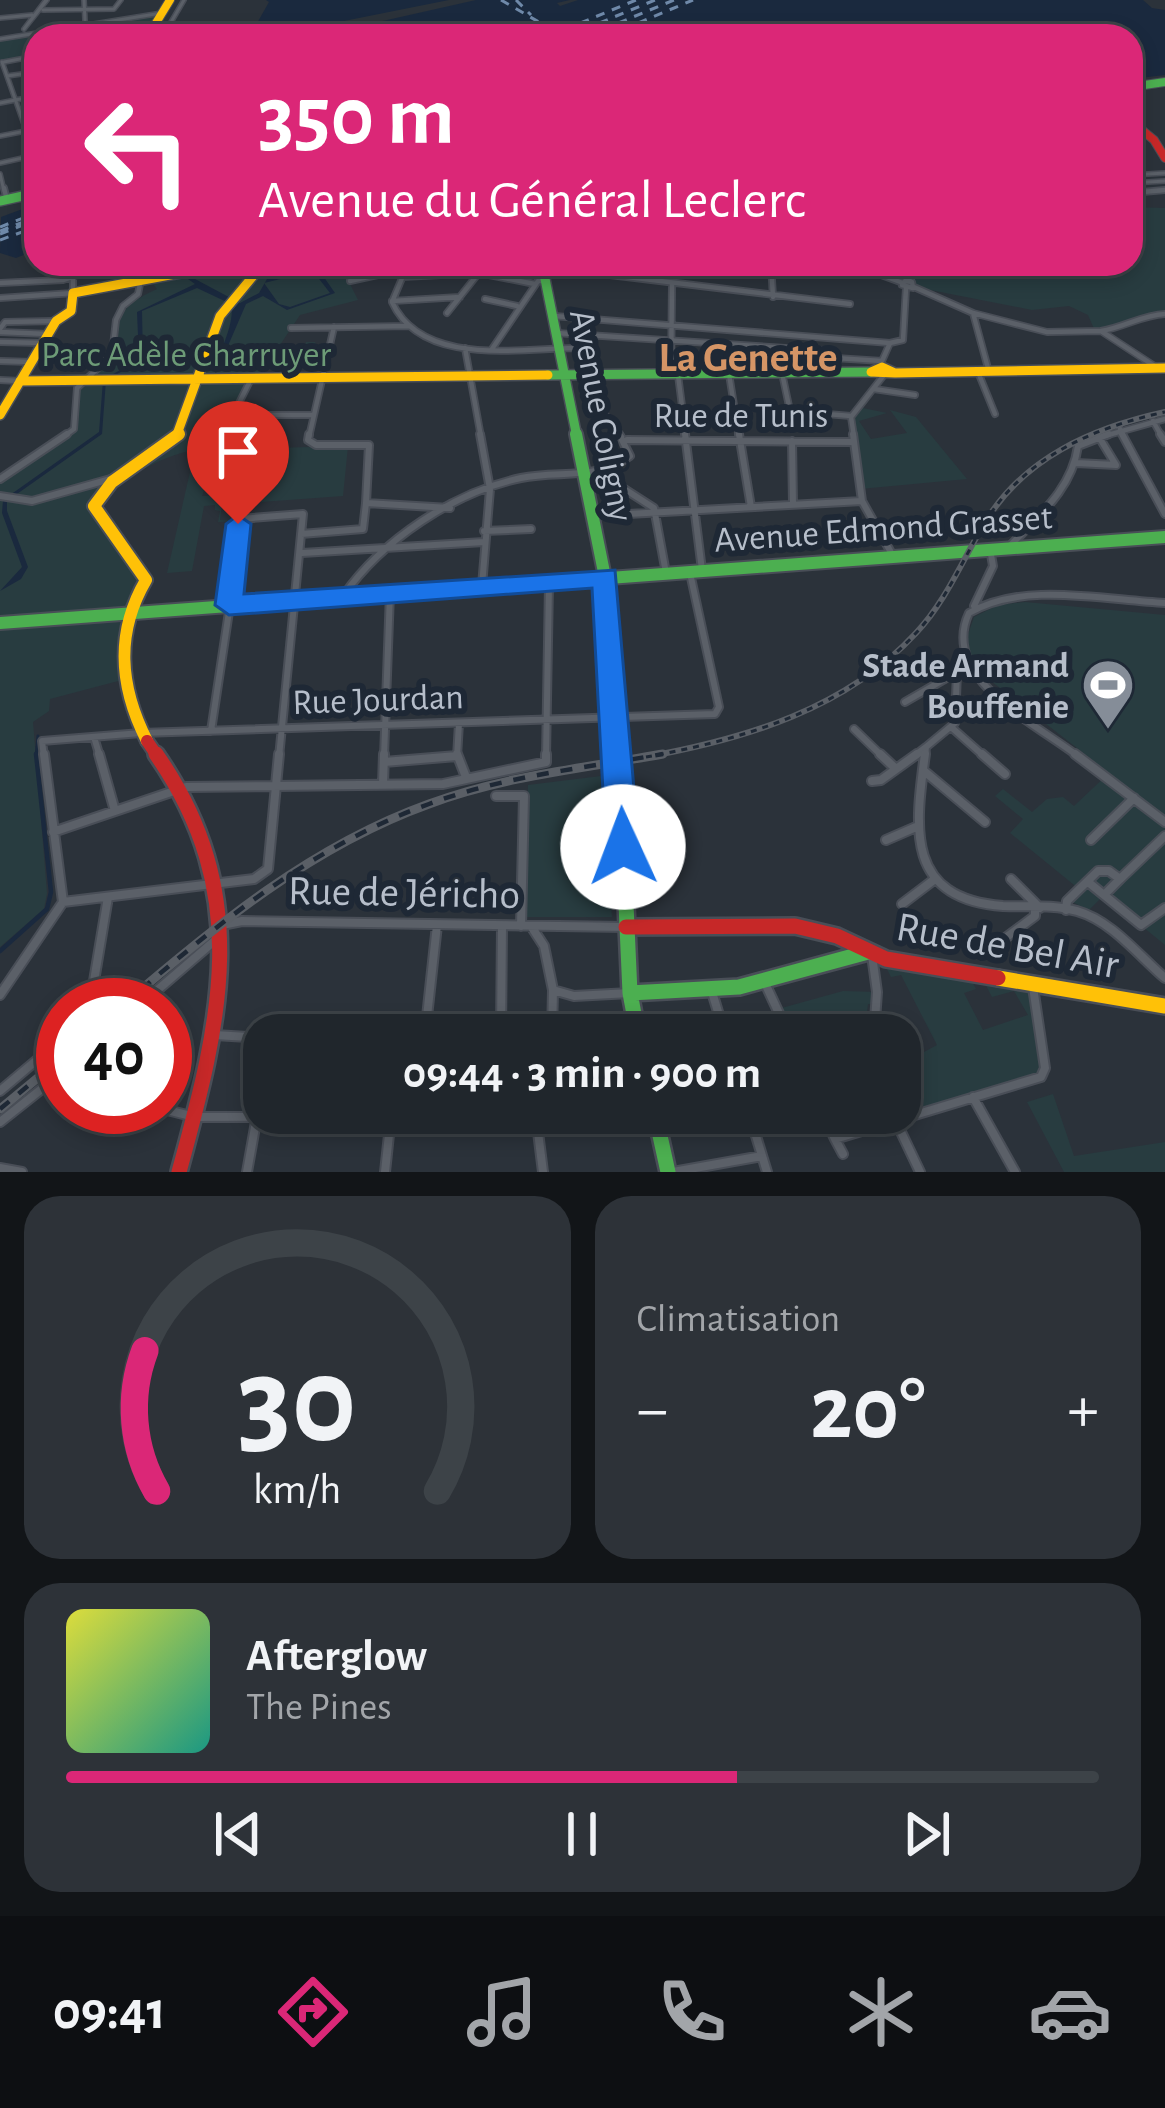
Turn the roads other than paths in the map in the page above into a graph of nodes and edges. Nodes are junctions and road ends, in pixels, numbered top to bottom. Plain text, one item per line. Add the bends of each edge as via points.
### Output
1 (48, 0) edge
2 (84, 0) edge
3 (121, 0) edge
4 (170, 0) edge
5 (85, 9) junction
6 (44, 10) junction
7 (162, 13) junction
8 (33, 15) junction
9 (0, 18) edge
10 (85, 20) dead end
11 (27, 24) edge
12 (29, 24) edge
13 (91, 24) edge
14 (155, 24) edge
15 (24, 29) edge
16 (24, 34) edge
17 (20, 35) junction
18 (0, 39) edge
19 (1, 62) edge
20 (24, 74) edge
21 (8, 76) junction
22 (24, 98) edge
23 (16, 100) junction
24 (0, 103) edge
25 (24, 123) edge
26 (1143, 130) edge
27 (1165, 158) edge
28 (0, 174) edge
29 (3, 201) edge
30 (73, 276) joint
31 (141, 276) edge
32 (162, 276) edge
33 (252, 276) edge
34 (369, 276) edge
35 (432, 276) edge
36 (477, 276) edge
37 (540, 276) edge
38 (542, 276) edge
39 (567, 276) edge
40 (774, 276) edge
41 (884, 276) edge
42 (910, 276) edge
43 (401, 278) joint
44 (140, 280) junction
45 (350, 281) dead end
46 (0, 283) edge
47 (672, 284) junction
48 (908, 285) junction
49 (73, 293) junction
50 (460, 297) junction
51 (773, 297) junction
52 (0, 298) edge
53 (485, 299) dead end
54 (392, 301) junction
55 (850, 304) dead end
56 (518, 306) junction
57 (447, 313) dead end
58 (973, 313) junction
59 (1165, 314) edge
60 (553, 316) junction
61 (668, 324) junction
62 (409, 326) junction
63 (334, 327) junction
64 (291, 328) dead end
65 (0, 331) edge
66 (1101, 331) junction
67 (556, 332) junction
68 (49, 333) junction
69 (668, 340) junction
70 (830, 341) dead end
71 (0, 342) edge
72 (890, 344) junction
73 (465, 348) junction
74 (559, 348) junction
75 (493, 349) junction
76 (831, 351) junction
77 (0, 362) edge
78 (32, 362) junction
79 (1162, 369) edge
80 (883, 370) junction
81 (983, 372) junction
82 (782, 373) junction
83 (729, 374) junction
84 (675, 375) junction
85 (565, 376) junction
86 (591, 376) junction
87 (470, 378) junction
88 (0, 380) edge
89 (321, 380) junction
90 (20, 381) junction
91 (196, 381) junction
92 (250, 381) junction
93 (84, 385) junction
94 (874, 389) junction
95 (915, 395) dead end
96 (2, 406) edge
97 (995, 414) dead end
98 (229, 415) junction
99 (313, 415) junction
100 (851, 416) junction
101 (1165, 419) edge
102 (1154, 421) junction
103 (1120, 429) junction
104 (1100, 437) junction
105 (627, 440) junction
106 (687, 440) junction
107 (740, 441) junction
108 (792, 441) junction
109 (854, 442) junction
110 (1165, 442) edge
111 (218, 450) dead end
112 (1076, 463) junction
113 (123, 474) junction
114 (601, 474) junction
115 (584, 475) junction
116 (0, 479) edge
117 (249, 479) dead end
118 (490, 489) junction
119 (71, 492) junction
120 (1, 496) edge
121 (862, 501) junction
122 (366, 502) junction
123 (794, 505) junction
124 (94, 506) junction
125 (451, 508) junction
126 (751, 508) junction
127 (694, 511) junction
128 (655, 513) junction
129 (1165, 514) edge
130 (592, 516) junction
131 (239, 519) junction
132 (531, 529) dead end
133 (484, 531) junction
134 (301, 534) junction
135 (1165, 537) edge
136 (484, 542) junction
137 (390, 548) junction
138 (1008, 548) junction
139 (990, 549) junction
140 (300, 553) junction
141 (893, 556) junction
142 (696, 570) junction
143 (666, 573) junction
144 (605, 577) junction
145 (549, 581) junction
146 (482, 586) junction
147 (390, 593) junction
148 (980, 593) junction
149 (343, 596) junction
150 (296, 600) junction
151 (992, 600) junction
152 (1165, 603) edge
153 (229, 605) junction
154 (973, 609) junction
155 (127, 613) junction
156 (100, 615) junction
157 (0, 623) edge
158 (125, 629) junction
159 (968, 668) junction
160 (957, 672) junction
161 (904, 702) dead end
162 (617, 717) junction
163 (547, 720) junction
164 (459, 723) junction
165 (385, 725) junction
166 (951, 727) junction
167 (282, 728) junction
168 (854, 729) dead end
169 (211, 731) junction
170 (141, 733) junction
171 (94, 737) junction
172 (926, 746) junction
173 (458, 756) junction
174 (384, 761) junction
175 (896, 769) junction
176 (924, 771) junction
177 (1005, 774) dead end
178 (466, 778) junction
179 (872, 781) dead end
180 (383, 784) junction
181 (277, 785) junction
182 (179, 788) junction
183 (496, 796) dead end
184 (1134, 798) junction
185 (115, 811) junction
186 (985, 821) dead end
187 (1165, 821) edge
188 (916, 827) junction
189 (53, 832) junction
190 (1165, 836) edge
191 (886, 840) dead end
192 (1091, 841) dead end
193 (935, 879) junction
194 (1011, 879) dead end
195 (1120, 879) junction
196 (1088, 882) junction
197 (216, 883) junction
198 (1104, 895) junction
199 (108, 897) junction
200 (63, 902) junction
201 (902, 904) dead end
202 (1038, 908) junction
203 (1165, 908) edge
204 (1066, 910) junction
205 (437, 925) junction
206 (502, 926) junction
207 (526, 926) junction
208 (626, 926) junction
209 (222, 930) junction
210 (837, 936) junction
211 (1000, 942) dead end
212 (870, 953) junction
213 (839, 959) junction
214 (94, 978) edge
215 (170, 978) edge
216 (1165, 979) edge
217 (764, 981) junction
218 (1033, 983) junction
219 (711, 988) junction
220 (553, 990) junction
221 (630, 993) junction
222 (0, 994) edge
223 (1165, 1006) edge
224 (427, 1014) edge
225 (501, 1014) edge
226 (552, 1014) edge
227 (634, 1014) edge
228 (719, 1014) edge
229 (779, 1014) edge
230 (875, 1014) edge
231 (214, 1035) junction
232 (243, 1037) edge
233 (36, 1061) edge
234 (0, 1091) edge
235 (973, 1097) junction
236 (36, 1098) edge
237 (921, 1110) edge
238 (192, 1116) edge
239 (195, 1117) junction
240 (243, 1117) edge
241 (0, 1122) edge
242 (253, 1134) edge
243 (389, 1134) edge
244 (538, 1134) edge
245 (660, 1134) edge
246 (755, 1134) edge
247 (833, 1134) edge
248 (848, 1134) edge
249 (902, 1134) edge
250 (835, 1139) junction
251 (842, 1154) dead end
252 (762, 1156) junction
253 (0, 1168) edge
254 (22, 1172) edge
255 (179, 1172) edge
256 (247, 1172) edge
257 (385, 1172) edge
258 (543, 1172) edge
259 (670, 1172) edge
260 (767, 1172) edge
261 (920, 1172) edge
262 (1016, 1172) edge

1 - 6 street
1 - 8 street
2 - 5 street
3 - 5 street via 114,9
4 - 7 street
5 - 6 street
5 - 10 street
6 - 12 street
7 - 13 street
7 - 14 street
8 - 9 street
8 - 11 street
15 - 17 street
16 - 17 street
17 - 18 street
19 - 21 street
20 - 21 street
21 - 23 street
22 - 23 street
23 - 24 street
23 - 25 street
26 - 27 street
28 - 29 street
30 - 46 street
30 - 49 street
31 - 44 street
32 - 44 street
33 - 91 street via 229,302
34 - 45 street
35 - 43 street
36 - 50 street
37 - 56 street
38 - 60 street, Avenue Coligny
39 - 47 street
40 - 51 street
41 - 48 street
42 - 48 street
43 - 54 street
44 - 49 street
44 - 93 street via 112,324 112,355
47 - 51 street
47 - 61 street
48 - 58 street
48 - 72 street via 903,340
49 - 52 street
49 - 68 street via 70,311
50 - 54 street
50 - 57 street
51 - 55 street
53 - 56 street
54 - 62 street
56 - 75 street
58 - 66 street via 1051,332
58 - 81 street
59 - 66 street
60 - 61 street
60 - 67 street, Avenue Coligny
61 - 69 street
61 - 72 street
62 - 63 street
62 - 73 street
63 - 64 street
63 - 89 street
65 - 68 street
65 - 68 street via 5,322
66 - 79 street
67 - 69 street
67 - 74 street, Avenue Coligny
68 - 71 street
68 - 78 street
69 - 76 street
69 - 84 street
70 - 76 street
72 - 80 street
73 - 75 street
73 - 87 street
74 - 75 street
74 - 85 street, Avenue Coligny
74 - 86 street via 580,352
76 - 80 street
77 - 78 street
78 - 90 street
79 - 81 street
80 - 81 street
80 - 82 street
80 - 94 street
81 - 97 street
82 - 83 street
82 - 100 street via 790,411
83 - 84 street
83 - 107 street
84 - 86 street
84 - 106 street
85 - 86 street
85 - 87 street
85 - 115 street, Avenue Coligny
86 - 105 street via 603,417
87 - 89 street
87 - 118 street
88 - 90 street
89 - 92 street
89 - 99 street
90 - 93 street
90 - 96 street
91 - 92 street
91 - 93 street
91 - 113 street via 178,435
92 - 98 street
93 - 116 street via 74,429
94 - 95 street
94 - 100 street
98 - 99 street
98 - 111 street
99 - 122 street via 310,444 369,445
100 - 109 street
101 - 102 street
102 - 103 street
102 - 110 street
103 - 104 street
103 - 129 street
104 - 112 street via 1076,448
104 - 112 street via 1116,465
105 - 106 street, Rue de Tunis
105 - 114 street via 630,456
106 - 107 street, Rue de Tunis
106 - 127 street
107 - 108 street, Rue de Tunis
107 - 126 street
108 - 109 street, Rue de Tunis
108 - 123 street
109 - 121 street
112 - 138 street via 1064,488
113 - 119 street
113 - 124 street
114 - 115 street
114 - 128 street
115 - 118 street via 522,478
115 - 130 street, Avenue Coligny
117 - 131 street
118 - 125 street
118 - 133 street
119 - 120 street
119 - 124 street
121 - 123 street
121 - 141 street
122 - 125 street
122 - 134 street via 363,529
123 - 126 street
124 - 155 street via 146,580
125 - 137 street
126 - 127 street
127 - 128 street
127 - 142 street
128 - 130 street
128 - 143 street
130 - 144 street, Avenue Coligny
131 - 134 street via 303,514
131 - 153 street
132 - 133 street
133 - 136 street
134 - 140 street
135 - 138 street, Avenue Edmond Grasset
136 - 137 street
136 - 146 street
137 - 140 street
137 - 149 street
138 - 139 street, Avenue Edmond Grasset
139 - 141 street, Avenue Edmond Grasset
139 - 148 street via 993,566
140 - 150 street
141 - 142 street, Avenue Edmond Grasset
142 - 143 street, Avenue Edmond Grasset
142 - 162 street, Rue Jourdan via 718,712
143 - 144 street, Avenue Edmond Grasset
144 - 145 street, Avenue Edmond Grasset
144 - 162 street, Avenue Coligny
145 - 146 street, Avenue Edmond Grasset
145 - 163 street
146 - 147 street, Avenue Edmond Grasset
147 - 149 street, Avenue Edmond Grasset
147 - 165 street
148 - 151 street
148 - 154 street
149 - 150 street, Avenue Edmond Grasset
150 - 153 street, Avenue Edmond Grasset
150 - 167 street
151 - 152 street
151 - 154 street
153 - 155 street, Avenue Edmond Grasset
153 - 169 street
154 - 159 street via 959,638
155 - 156 street, Avenue Edmond Grasset
155 - 158 street
156 - 157 street, Avenue Edmond Grasset
156 - 158 street
158 - 170 street
159 - 160 street
159 - 184 street
160 - 161 street
160 - 166 street
162 - 163 street, Rue Jourdan
162 - 208 street, Avenue Coligny, bridge
163 - 164 street, Rue Jourdan
163 - 178 street via 546,762
164 - 165 street, Rue Jourdan
164 - 173 street
165 - 167 street, Rue Jourdan
165 - 174 street
166 - 172 street
166 - 177 street
167 - 169 street, Rue Jourdan
167 - 181 street
168 - 175 street
169 - 170 street, Rue Jourdan
170 - 171 street, Rue Jourdan
170 - 182 street
171 - 185 street
171 - 189 street, Rue Jourdan via 42,741
172 - 175 street
172 - 176 street
173 - 174 street
173 - 178 street
174 - 180 street
175 - 179 street
176 - 186 street
176 - 188 street
178 - 180 street
180 - 181 street
181 - 182 street
181 - 197 street via 268,869 254,879
182 - 185 street
182 - 197 street
183 - 207 street via 524,796
184 - 187 street
184 - 192 street
185 - 189 street
188 - 191 street
188 - 193 street via 918,851
189 - 200 street
190 - 195 street
193 - 201 street
193 - 202 street via 976,902
194 - 202 street
195 - 196 street via 1101,870
195 - 198 street
196 - 198 street
196 - 204 street
197 - 199 street
197 - 209 street
198 - 203 street via 1141,925
199 - 200 street
199 - 214 street
200 - 222 street
202 - 204 street
202 - 211 street
204 - 216 street via 1090,917
205 - 206 street, Rue de Jéricho
205 - 209 street, Rue de Jéricho via 242,921
205 - 224 street
206 - 207 street, Rue de Jéricho
206 - 225 street
207 - 208 street, Rue de Jéricho
207 - 220 street via 544,946
208 - 210 street, Rue de Jéricho via 795,926
208 - 221 street, Avenue Coligny
209 - 215 street
209 - 231 street
210 - 212 street, Rue de Jéricho
210 - 213 street
212 - 213 street, Rue de Bel Air
212 - 218 street, Rue de Bel Air
212 - 230 street
213 - 217 street, Rue de Bel Air
217 - 219 street, Rue de Bel Air
217 - 229 street
218 - 223 street, Rue de Bel Air
218 - 235 street via 1044,1074
219 - 221 street, Rue de Bel Air
219 - 228 street
220 - 221 street, Rue de Bel Air
220 - 226 street
221 - 227 street, Avenue Coligny
231 - 232 street
231 - 239 street
233 - 234 street
235 - 237 street
235 - 262 street
236 - 241 street
238 - 239 street
239 - 240 street
239 - 255 street
242 - 256 street
243 - 257 street
244 - 258 street
245 - 259 street
246 - 252 street
247 - 250 street
248 - 250 street
249 - 261 street
250 - 251 street
252 - 259 street
252 - 260 street
253 - 254 street

